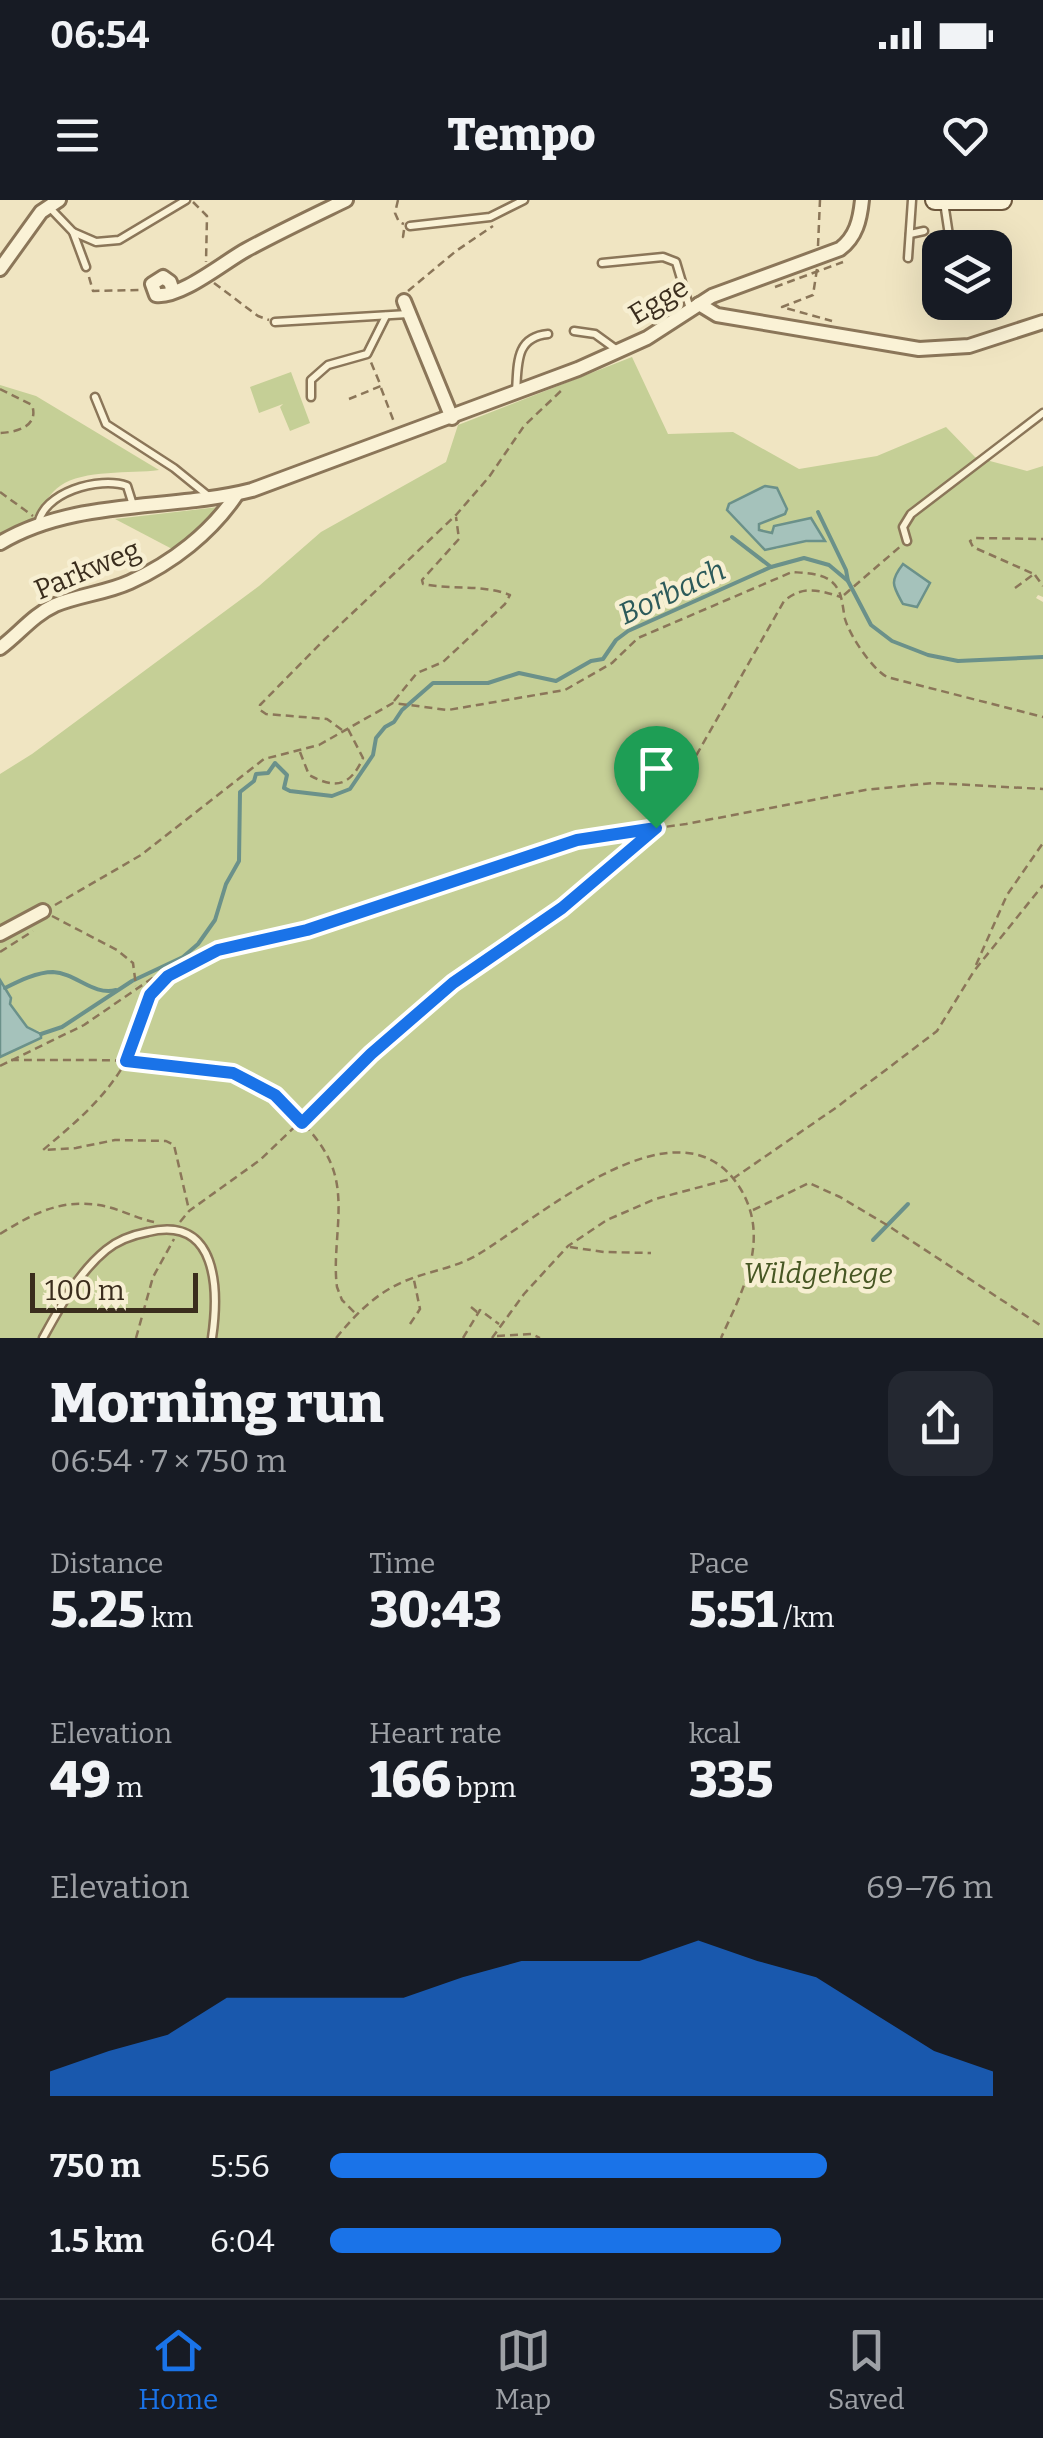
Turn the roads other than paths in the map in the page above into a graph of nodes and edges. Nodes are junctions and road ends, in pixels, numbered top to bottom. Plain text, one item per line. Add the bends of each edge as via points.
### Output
1 (189, 200) edge
2 (346, 200) edge
3 (524, 200) edge
4 (862, 200) edge
5 (912, 200) edge
6 (934, 200) edge
7 (944, 200) edge
8 (1002, 200) edge
9 (49, 205) edge
10 (410, 226) road end
11 (948, 230) edge
12 (73, 232) junction
13 (922, 232) edge
14 (910, 234) junction
15 (908, 258) dead end
16 (602, 263) dead end
17 (86, 266) road end
18 (0, 269) edge
19 (152, 290) road end
20 (407, 307) joint
21 (695, 307) junction
22 (386, 315) junction
23 (275, 322) road end
24 (1043, 322) edge
25 (574, 331) dead end
26 (548, 334) dead end
27 (618, 351) junction
28 (516, 392) junction
29 (95, 397) dead end
30 (312, 398) dead end
31 (1043, 412) edge
32 (452, 418) junction
33 (237, 494) junction
34 (212, 499) junction
35 (133, 506) junction
36 (38, 526) junction
37 (907, 540) road end
38 (0, 543) edge
39 (0, 648) edge
40 (43, 912) road end
41 (0, 934) edge
42 (43, 1338) edge
43 (212, 1338) edge

1 - 12 lane via 119,240 96,242
2 - 19 street via 245,250 212,277 162,296
3 - 10 lane via 490,216
4 - 21 street, Egge via 848,243
5 - 14 lane
6 - 7 main road
7 - 8 main road
7 - 11 lane
9 - 12 lane
9 - 18 street
12 - 17 lane
13 - 14 lane
14 - 15 lane
16 - 21 lane via 662,257 676,262
20 - 22 lane
20 - 32 street
21 - 24 street via 905,348 953,349
21 - 27 street, Egge
22 - 23 lane
22 - 30 lane via 368,354 328,364 311,380
25 - 27 lane via 594,334
26 - 28 lane via 522,346
27 - 28 street, Egge
28 - 32 street, Egge
29 - 34 lane via 106,424
31 - 37 lane via 906,519
32 - 33 street, Egge
33 - 34 street, Egge
33 - 39 street, Parkweg via 222,517 175,555 128,583 55,605
34 - 35 street, Egge
35 - 36 street, Egge
35 - 36 lane via 128,486 115,481 56,495 39,514
36 - 38 street, Egge
40 - 41 street
42 - 43 lane via 72,1288 105,1250 164,1228 188,1234 212,1268

